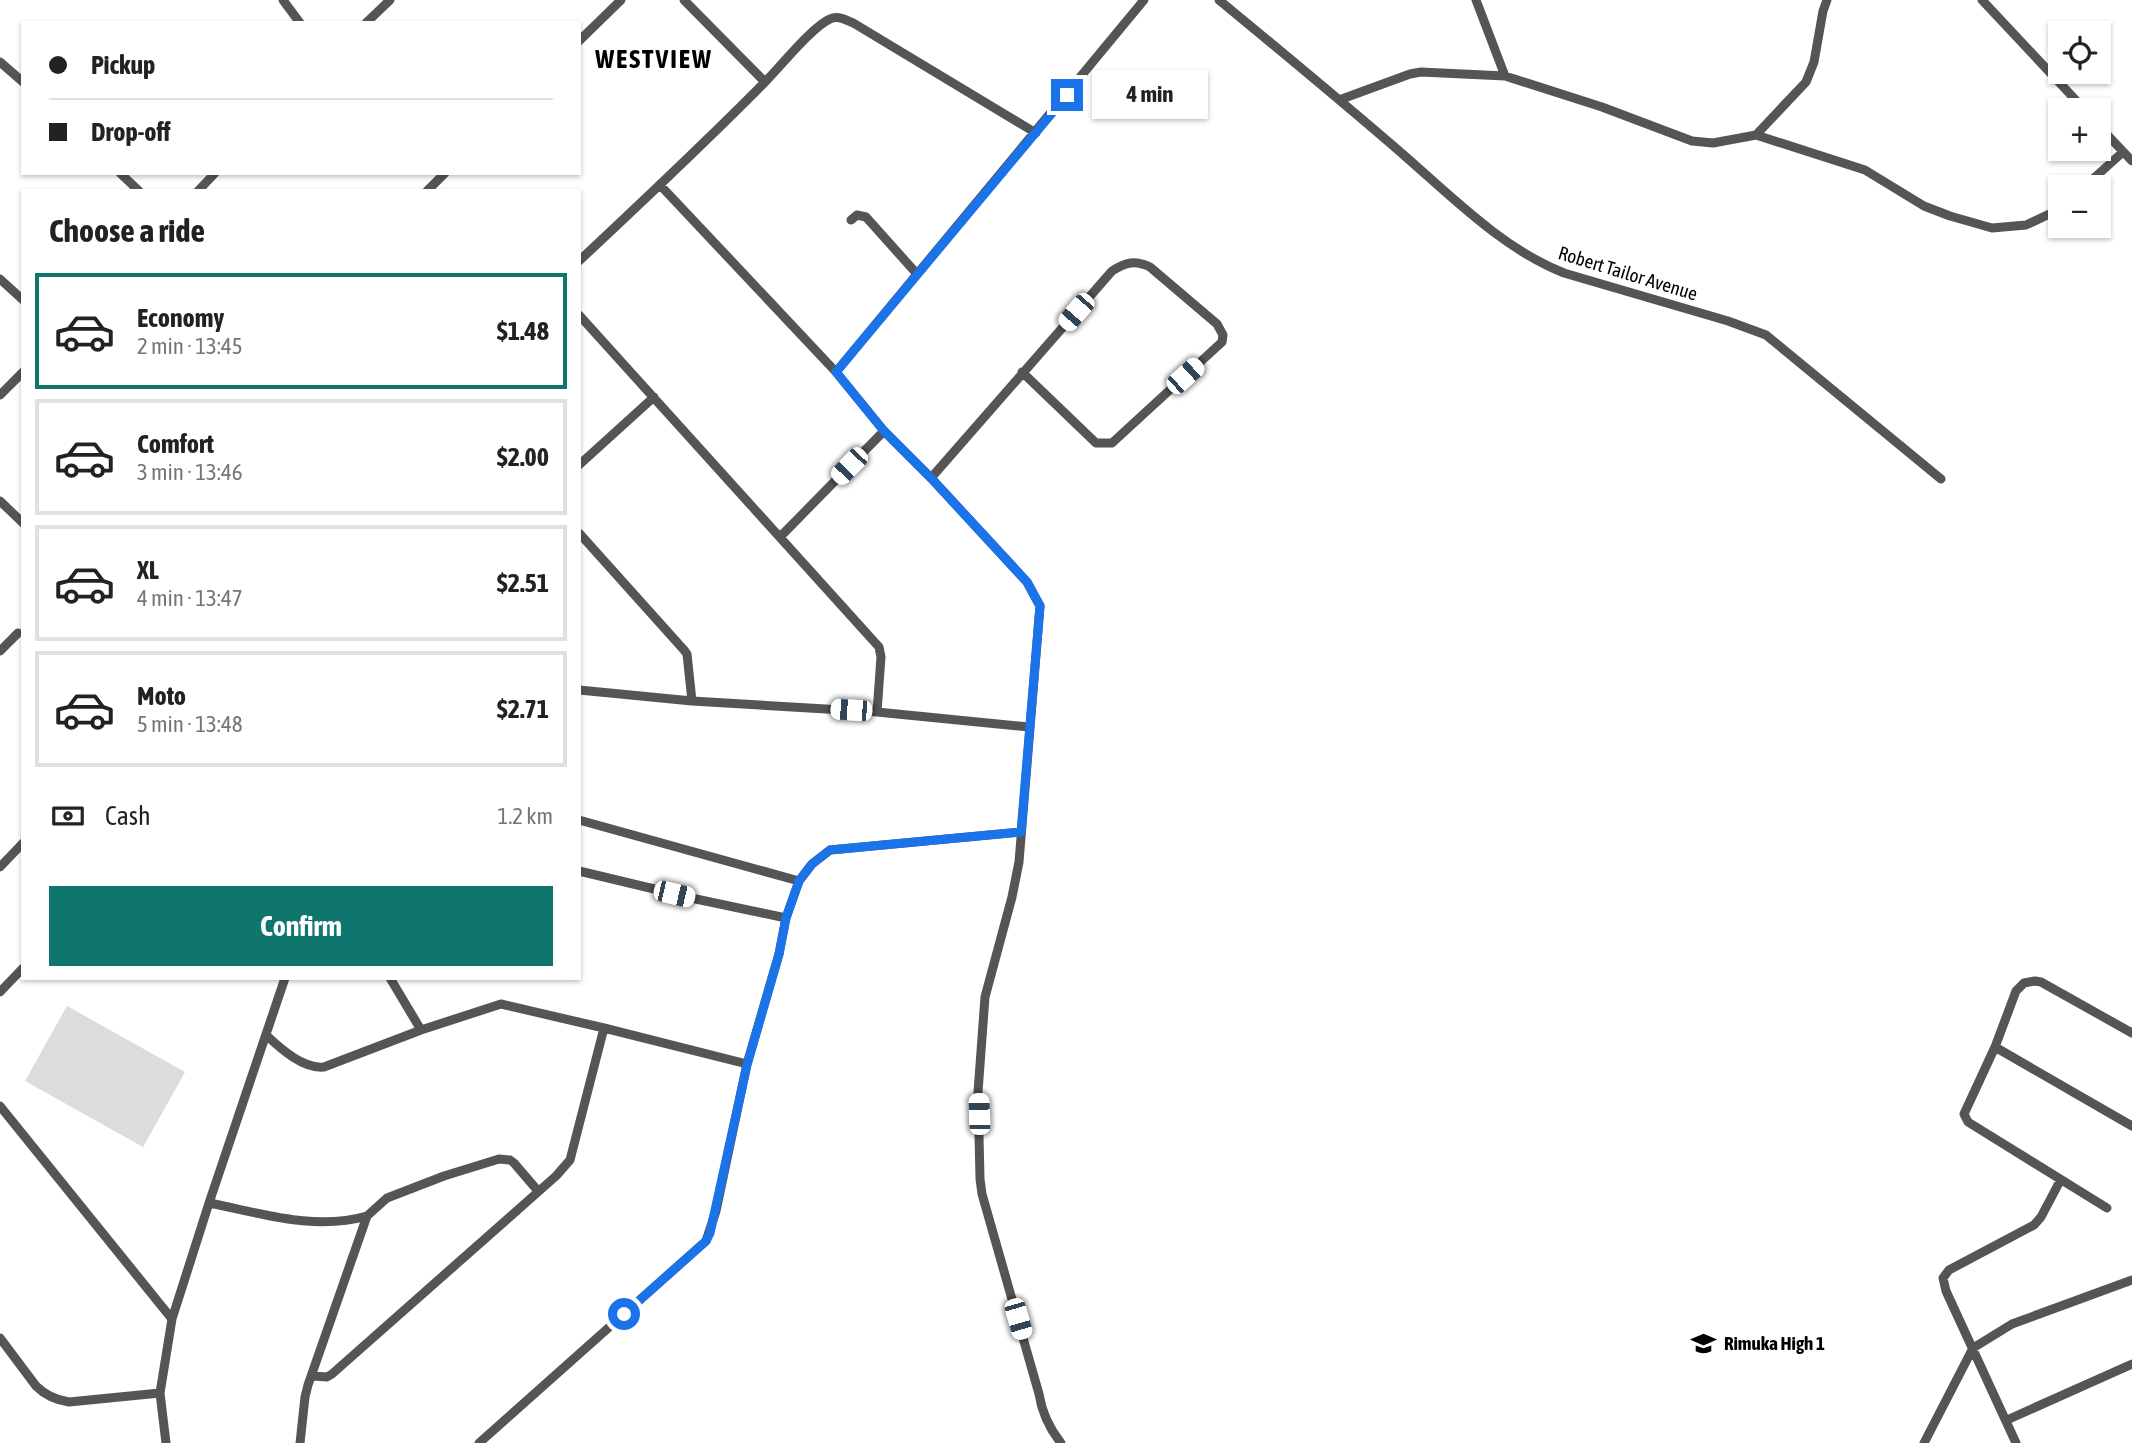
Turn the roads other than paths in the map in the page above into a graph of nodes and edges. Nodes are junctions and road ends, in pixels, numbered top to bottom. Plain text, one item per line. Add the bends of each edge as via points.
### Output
1 (284, 0) edge
2 (390, 0) edge
3 (621, 0) edge
4 (684, 0) edge
5 (1144, 0) edge
6 (1219, 0) edge
7 (1476, 0) edge
8 (1827, 0) edge
9 (1982, 0) edge
10 (299, 21) edge
11 (368, 21) edge
12 (581, 39) edge
13 (0, 62) edge
14 (1505, 76) junction
15 (21, 80) edge
16 (765, 82) junction
17 (2074, 98) edge
18 (1339, 100) junction
19 (1036, 133) junction
20 (1756, 135) junction
21 (2111, 139) edge
22 (2123, 152) junction
23 (2132, 161) edge
24 (122, 175) edge
25 (213, 175) edge
26 (443, 175) edge
27 (2097, 175) edge
28 (660, 185) junction
29 (137, 189) edge
30 (200, 189) edge
31 (429, 189) edge
32 (2048, 215) edge
33 (851, 220) dead end
34 (581, 259) edge
35 (917, 274) junction
36 (0, 279) edge
37 (21, 298) edge
38 (581, 317) edge
39 (836, 372) junction
40 (1022, 373) junction
41 (21, 374) edge
42 (0, 395) edge
43 (654, 397) junction
44 (884, 431) junction
45 (581, 463) edge
46 (931, 478) junction
47 (1941, 479) dead end
48 (0, 502) edge
49 (21, 521) edge
50 (581, 535) edge
51 (780, 537) junction
52 (18, 633) dead end
53 (0, 651) edge
54 (581, 690) edge
55 (692, 701) junction
56 (877, 712) junction
57 (1029, 727) junction
58 (581, 821) edge
59 (1021, 832) junction
60 (21, 846) edge
61 (0, 867) edge
62 (581, 871) edge
63 (799, 881) junction
64 (786, 918) junction
65 (21, 970) edge
66 (284, 980) edge
67 (391, 980) edge
68 (0, 992) edge
69 (604, 1028) junction
70 (421, 1030) junction
71 (2132, 1033) edge
72 (266, 1035) junction
73 (1994, 1047) junction
74 (747, 1065) junction
75 (0, 1106) edge
76 (2132, 1126) edge
77 (2060, 1181) junction
78 (538, 1191) junction
79 (209, 1203) junction
80 (2107, 1208) dead end
81 (367, 1216) junction
82 (2132, 1280) edge
83 (172, 1319) junction
84 (0, 1338) edge
85 (1973, 1348) junction
86 (2132, 1364) edge
87 (313, 1376) junction
88 (160, 1393) junction
89 (2007, 1420) junction
90 (166, 1443) edge
91 (300, 1443) edge
92 (479, 1443) edge
93 (1061, 1443) edge
94 (1924, 1443) edge
95 (2016, 1443) edge

1 - 10 street
2 - 11 street
3 - 12 street
4 - 16 street
5 - 19 street
6 - 18 street, Robert Tailor Avenue
7 - 14 street
8 - 20 street via 1806,82
9 - 17 street
13 - 15 street
14 - 18 street via 1421,72
14 - 20 street via 1692,141 1713,144
16 - 19 street via 820,24 833,17 845,19
16 - 28 street
18 - 47 street, Robert Tailor Avenue via 1465,208 1540,263 1766,335
19 - 35 street
20 - 32 street via 1865,170 1924,206 1992,228 2026,225
21 - 22 street
22 - 23 street
22 - 27 street
24 - 29 street
25 - 30 street
26 - 31 street
28 - 34 street
28 - 39 street
33 - 35 street via 857,215 866,217
35 - 39 street
36 - 37 street
38 - 43 street
39 - 44 street
40 - 40 street via 1111,271 1125,262 1150,267 1223,334 1223,342 1112,443 1096,443
40 - 46 street
41 - 42 street
43 - 45 street
43 - 51 street
44 - 46 street
44 - 51 street
46 - 57 street via 1027,582 1040,606
48 - 49 street
50 - 55 street via 687,654
51 - 56 street via 879,647
52 - 53 street
54 - 55 street
55 - 56 street
56 - 57 street
57 - 59 street
58 - 63 street
59 - 63 street via 830,850
59 - 93 street via 1012,897 985,998 978,1092 980,1179 1041,1407
60 - 61 street
62 - 64 street
63 - 64 street
64 - 74 street
65 - 68 street
66 - 72 street
67 - 70 street
69 - 70 street via 501,1004
69 - 74 street
69 - 78 street via 573,1154
70 - 72 street via 316,1068 279,1048
71 - 73 street via 2035,981 2016,991
72 - 79 street
73 - 76 street
73 - 77 street via 1964,1110 1965,1120
74 - 92 street via 706,1241
75 - 83 street
77 - 80 street
77 - 85 street via 2034,1225 1945,1273 1943,1284
78 - 81 street via 514,1163 499,1159 387,1198
78 - 87 street via 332,1374
79 - 81 street via 314,1223
79 - 83 street
81 - 87 street
82 - 85 street via 2012,1324
83 - 88 street
84 - 88 street via 36,1386 58,1401
85 - 89 street
85 - 94 street
86 - 89 street
87 - 91 street via 305,1397
88 - 90 street
89 - 95 street

